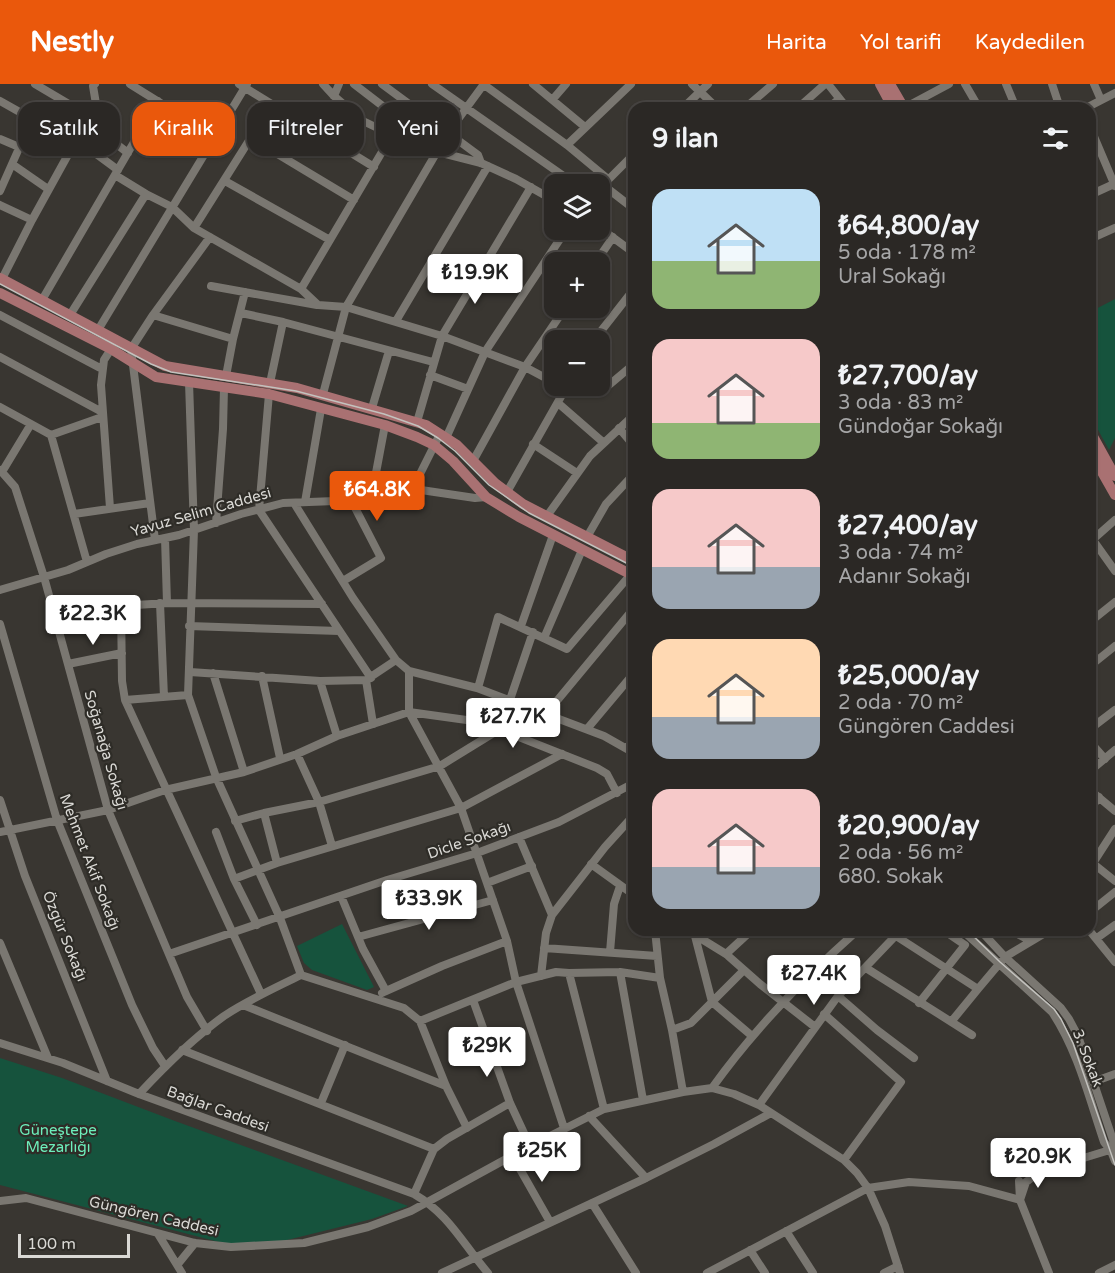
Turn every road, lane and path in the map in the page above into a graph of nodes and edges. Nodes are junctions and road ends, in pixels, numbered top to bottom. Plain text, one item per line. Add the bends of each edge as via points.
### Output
1 (35, 84) edge
2 (95, 84) edge
3 (130, 84) edge
4 (323, 84) edge
5 (339, 84) edge
6 (354, 84) edge
7 (382, 84) edge
8 (432, 84) edge
9 (484, 84) edge
10 (533, 84) edge
11 (566, 84) edge
12 (631, 84) edge
13 (692, 84) edge
14 (708, 84) edge
15 (773, 84) edge
16 (827, 84) edge
17 (880, 84) edge
18 (890, 84) edge
19 (949, 84) edge
20 (965, 84) edge
21 (1006, 84) edge
22 (1052, 84) edge
23 (1094, 84) edge
24 (244, 85) edge
25 (700, 92) junction
26 (1115, 93) edge
27 (334, 96) junction
28 (553, 99) junction
29 (839, 99) junction
30 (1101, 100) junction
31 (0, 101) edge
32 (158, 101) joint
33 (65, 102) edge
34 (96, 102) edge
35 (235, 102) edge
36 (269, 102) edge
37 (377, 102) edge
38 (406, 102) edge
39 (689, 102) edge
40 (711, 102) edge
41 (752, 102) edge
42 (805, 102) edge
43 (835, 102) edge
44 (842, 102) edge
45 (893, 102) edge
46 (895, 102) edge
47 (910, 102) edge
48 (976, 102) edge
49 (1014, 102) edge
50 (1058, 102) edge
51 (1096, 103) edge
52 (466, 108) junction
53 (18, 111) edge
54 (460, 116) edge
55 (376, 127) edge
56 (585, 127) junction
57 (0, 139) edge
58 (1096, 139) edge
59 (460, 142) edge
60 (247, 145) edge
61 (567, 145) junction
62 (18, 146) edge
63 (120, 147) edge
64 (1100, 147) junction
65 (1096, 149) edge
66 (18, 151) edge
67 (128, 153) junction
68 (66, 156) edge
69 (97, 156) edge
70 (203, 156) edge
71 (281, 156) edge
72 (356, 156) edge
73 (380, 156) edge
74 (436, 156) edge
75 (452, 156) edge
76 (628, 160) edge
77 (12, 164) junction
78 (484, 165) junction
79 (374, 167) junction
80 (117, 172) junction
81 (3, 174) edge
82 (560, 174) edge
83 (595, 174) edge
84 (610, 178) edge
85 (225, 181) junction
86 (1115, 185) edge
87 (531, 188) junction
88 (48, 189) junction
89 (610, 189) edge
90 (0, 191) edge
91 (1096, 193) edge
92 (146, 194) junction
93 (544, 195) edge
94 (354, 200) junction
95 (628, 204) edge
96 (0, 205) edge
97 (172, 207) junction
98 (32, 220) junction
99 (194, 228) junction
100 (1115, 228) edge
101 (610, 235) edge
102 (1096, 236) edge
103 (210, 237) junction
104 (613, 237) junction
105 (330, 240) junction
106 (559, 240) edge
107 (628, 248) edge
108 (603, 252) edge
109 (1, 279) edge
110 (211, 286) dead end
111 (301, 289) junction
112 (245, 292) junction
113 (0, 293) edge
114 (628, 297) edge
115 (42, 300) junction
116 (318, 305) junction
117 (346, 307) junction
118 (241, 313) junction
119 (0, 315) edge
120 (70, 315) junction
121 (153, 315) junction
122 (558, 318) edge
123 (396, 321) junction
124 (284, 322) junction
125 (98, 330) junction
126 (602, 330) edge
127 (338, 336) junction
128 (442, 336) junction
129 (233, 339) junction
130 (111, 349) junction
131 (131, 349) junction
132 (389, 351) junction
133 (485, 352) junction
134 (0, 357) edge
135 (132, 361) junction
136 (434, 362) junction
137 (525, 368) junction
138 (102, 369) junction
139 (628, 369) edge
140 (430, 375) junction
141 (226, 376) junction
142 (544, 378) edge
143 (189, 382) junction
144 (610, 384) edge
145 (224, 388) junction
146 (269, 388) junction
147 (468, 389) junction
148 (323, 394) junction
149 (560, 396) edge
150 (558, 403) junction
151 (0, 407) edge
152 (372, 408) junction
153 (321, 409) junction
154 (102, 414) junction
155 (628, 420) edge
156 (417, 422) junction
157 (31, 424) junction
158 (385, 425) junction
159 (619, 428) junction
160 (51, 435) junction
161 (443, 436) junction
162 (628, 439) edge
163 (1096, 441) edge
164 (604, 443) junction
165 (533, 444) junction
166 (434, 445) junction
167 (473, 461) junction
168 (1096, 462) edge
169 (1114, 470) edge
170 (1, 471) edge
171 (577, 473) junction
172 (628, 480) edge
173 (412, 490) junction
174 (507, 492) junction
175 (372, 494) junction
176 (1115, 495) edge
177 (486, 497) junction
178 (350, 498) junction
179 (304, 502) junction
180 (150, 503) junction
181 (294, 503) junction
182 (110, 508) junction
183 (259, 510) junction
184 (74, 514) junction
185 (546, 516) junction
186 (1115, 520) edge
187 (216, 523) junction
188 (194, 530) junction
189 (554, 535) junction
190 (587, 537) junction
191 (1096, 537) edge
192 (165, 538) junction
193 (155, 540) junction
194 (1096, 546) edge
195 (582, 550) junction
196 (628, 558) edge
197 (87, 562) junction
198 (1115, 571) edge
199 (628, 573) edge
200 (44, 577) junction
201 (343, 581) junction
202 (628, 581) edge
203 (0, 590) edge
204 (190, 602) junction
205 (1115, 602) edge
206 (163, 603) junction
207 (322, 604) junction
208 (122, 606) junction
209 (55, 614) junction
210 (628, 615) edge
211 (1096, 617) edge
212 (0, 624) edge
213 (189, 626) junction
214 (520, 626) junction
215 (339, 631) junction
216 (533, 632) junction
217 (544, 638) junction
218 (1115, 646) edge
219 (122, 653) junction
220 (396, 660) junction
221 (1096, 661) edge
222 (68, 664) junction
223 (409, 671) junction
224 (190, 672) junction
225 (213, 673) junction
226 (262, 676) junction
227 (369, 679) junction
228 (628, 680) edge
229 (320, 681) junction
230 (478, 688) junction
231 (188, 695) junction
232 (164, 697) junction
233 (125, 700) junction
234 (511, 701) junction
235 (1115, 710) edge
236 (409, 712) junction
237 (546, 714) junction
238 (373, 724) junction
239 (1096, 724) edge
240 (500, 729) junction
241 (587, 729) junction
242 (337, 736) junction
243 (1096, 746) edge
244 (628, 750) edge
245 (297, 754) junction
246 (562, 754) junction
247 (1111, 756) edge
248 (280, 758) junction
249 (440, 766) junction
250 (1096, 767) edge
251 (244, 772) junction
252 (216, 777) junction
253 (628, 787) edge
254 (165, 790) junction
255 (617, 793) junction
256 (1096, 794) edge
257 (1099, 796) junction
258 (0, 800) edge
259 (1096, 800) edge
260 (319, 802) junction
261 (461, 808) junction
262 (108, 810) junction
263 (1115, 811) edge
264 (264, 813) junction
265 (57, 820) junction
266 (235, 821) junction
267 (628, 822) edge
268 (1115, 829) edge
269 (10, 830) junction
270 (0, 832) edge
271 (216, 832) dead end
272 (519, 837) junction
273 (332, 846) junction
274 (477, 853) junction
275 (1096, 856) edge
276 (277, 863) junction
277 (591, 864) junction
278 (1096, 865) edge
279 (532, 866) junction
280 (259, 871) junction
281 (234, 879) junction
282 (1115, 881) edge
283 (487, 883) junction
284 (620, 886) junction
285 (628, 891) edge
286 (1115, 892) edge
287 (341, 896) junction
288 (493, 900) junction
289 (1096, 907) edge
290 (552, 915) junction
291 (280, 918) junction
292 (257, 925) junction
293 (1115, 925) edge
294 (233, 933) junction
295 (655, 936) edge
296 (695, 936) joint
297 (746, 936) edge
298 (851, 936) edge
299 (895, 936) edge
300 (902, 936) edge
301 (952, 936) edge
302 (968, 936) edge
303 (986, 936) edge
304 (1023, 936) edge
305 (1039, 936) edge
306 (358, 937) junction
307 (1097, 938) joint
308 (1031, 940) junction
309 (507, 941) junction
310 (0, 943) edge
311 (544, 948) junction
312 (610, 952) junction
313 (169, 954) junction
314 (726, 954) junction
315 (657, 956) junction
316 (1005, 957) junction
317 (1115, 961) edge
318 (998, 964) junction
319 (866, 968) junction
320 (947, 968) junction
321 (744, 970) junction
322 (620, 972) junction
323 (569, 974) junction
324 (302, 975) junction
325 (541, 976) junction
326 (660, 978) junction
327 (516, 982) junction
328 (978, 988) junction
329 (386, 991) junction
330 (261, 994) junction
331 (838, 996) junction
332 (371, 997) junction
333 (473, 1000) junction
334 (712, 1002) junction
335 (783, 1002) junction
336 (919, 1003) junction
337 (243, 1005) junction
338 (824, 1014) junction
339 (420, 1021) junction
340 (951, 1022) junction
341 (815, 1027) junction
342 (207, 1030) junction
343 (672, 1030) junction
344 (972, 1035) dead end
345 (752, 1036) junction
346 (0, 1043) edge
347 (345, 1046) junction
348 (182, 1050) junction
349 (48, 1058) junction
350 (914, 1058) dead end
351 (165, 1066) junction
352 (1115, 1074) edge
353 (107, 1081) junction
354 (1093, 1082) junction
355 (446, 1086) junction
356 (712, 1088) junction
357 (682, 1090) junction
358 (139, 1094) junction
359 (642, 1096) junction
360 (321, 1103) junction
361 (510, 1103) junction
362 (759, 1105) junction
363 (603, 1107) junction
364 (771, 1113) junction
365 (589, 1116) junction
366 (466, 1128) junction
367 (564, 1128) junction
368 (530, 1146) junction
369 (1113, 1148) edge
370 (434, 1149) junction
371 (512, 1155) junction
372 (844, 1160) junction
373 (1115, 1161) edge
374 (646, 1178) junction
375 (1019, 1181) dead end
376 (868, 1188) junction
377 (414, 1194) junction
378 (1020, 1200) junction
379 (0, 1201) edge
380 (426, 1202) junction
381 (592, 1203) junction
382 (550, 1222) junction
383 (786, 1231) junction
384 (158, 1234) junction
385 (195, 1243) junction
386 (750, 1250) junction
387 (474, 1257) junction
388 (178, 1264) junction
389 (1115, 1265) edge
390 (899, 1270) edge
391 (182, 1273) edge
392 (442, 1273) edge
393 (488, 1273) edge
394 (636, 1273) edge
395 (707, 1273) edge
396 (765, 1273) edge
397 (813, 1273) edge
398 (884, 1273) edge
399 (1048, 1273) edge
400 (1099, 1273) edge

1 - 33 street
2 - 34 street
3 - 32 street
4 - 27 street
5 - 27 street
6 - 37 street
7 - 38 street
8 - 52 street
9 - 52 street
9 - 61 street
10 - 28 street
11 - 28 street
12 - 56 street
13 - 25 street
14 - 25 street
15 - 41 street
16 - 29 street
16 - 42 street
17 - 45 main road
18 - 46 main road
19 - 47 street
20 - 48 street
21 - 49 street
22 - 50 street
23 - 30 street
24 - 35 street
24 - 36 street
25 - 39 street
25 - 40 street
26 - 30 street
27 - 55 street
28 - 56 street
29 - 43 street
29 - 44 street
30 - 51 street
31 - 53 street
32 - 67 street
52 - 54 street
52 - 82 street
56 - 61 street
57 - 62 street
58 - 64 street
59 - 78 street via 478,155
60 - 85 street
61 - 83 street
63 - 67 street
64 - 65 street
64 - 86 street
66 - 77 street
67 - 80 street
68 - 88 street
69 - 80 street
70 - 97 street
71 - 94 street
72 - 79 street
73 - 79 street
74 - 117 street
75 - 78 street
76 - 84 street
77 - 81 street
77 - 88 street
78 - 87 street
78 - 123 street
79 - 94 street
80 - 92 street
80 - 115 street
81 - 90 street
85 - 99 street
85 - 105 street
86 - 91 street
87 - 93 street
87 - 128 street
88 - 98 street
89 - 95 street
92 - 97 street
92 - 120 street
94 - 105 street
96 - 98 street
97 - 99 street
97 - 125 street
98 - 109 street
99 - 103 street
100 - 102 street
101 - 104 street
103 - 111 street
103 - 121 street
104 - 107 street
104 - 108 street
105 - 111 street
106 - 133 street
109 - 115 main road
110 - 112 street
111 - 116 street
112 - 116 street
112 - 118 street
113 - 130 main road
114 - 126 street
115 - 120 main road
116 - 117 street
117 - 123 street
117 - 127 street
118 - 124 street
118 - 129 street
119 - 138 street
120 - 125 main road
121 - 129 street
121 - 131 street
122 - 137 street
123 - 128 street
124 - 127 street
124 - 146 street
125 - 131 main road
127 - 132 street
127 - 148 street
128 - 133 street
128 - 136 street
129 - 141 street
130 - 135 main road
130 - 138 street
131 - 135 street
131 - 141 main road via 165,366
132 - 136 street
132 - 152 street
133 - 137 street
133 - 147 street
134 - 154 street
135 - 143 main road via 156,377
135 - 180 street
136 - 140 street
137 - 142 street
137 - 167 street
138 - 154 street
139 - 144 street
140 - 147 street
140 - 156 street
141 - 146 main road
143 - 145 main road
143 - 188 street
145 - 146 main road
145 - 187 street
146 - 148 main road
146 - 153 main road
146 - 183 street
147 - 161 street
148 - 152 main road
149 - 150 street
150 - 164 street
150 - 165 street
151 - 157 street
152 - 156 main road
153 - 158 main road
153 - 179 street
154 - 160 street
154 - 182 street
155 - 159 street
156 - 161 main road
157 - 160 street
157 - 170 street
158 - 166 main road
158 - 175 street
159 - 162 street
159 - 164 street
160 - 184 street
161 - 166 street
161 - 167 main road
163 - 169 main road
164 - 171 street
165 - 171 street
165 - 174 street
166 - 173 street
166 - 177 main road
167 - 174 main road
168 - 176 main road
170 - 200 street, Soğanağa Sokağı via 15,487
171 - 185 street
172 - 190 street via 606,504
173 - 175 street, Yavuz Selim Caddesi
173 - 177 street, Yavuz Selim Caddesi
174 - 185 main road
175 - 178 street, Yavuz Selim Caddesi
177 - 189 main road
178 - 179 street, Yavuz Selim Caddesi
178 - 201 street via 381,558
179 - 181 street, Yavuz Selim Caddesi
180 - 182 street
180 - 193 street
181 - 183 street, Yavuz Selim Caddesi
181 - 201 street
182 - 184 street
183 - 187 street, Yavuz Selim Caddesi
183 - 207 street
184 - 197 street
185 - 190 main road
186 - 191 street
187 - 188 street, Yavuz Selim Caddesi
188 - 192 street, Yavuz Selim Caddesi
188 - 204 street
189 - 195 main road
189 - 214 street
190 - 196 main road
192 - 193 street, Yavuz Selim Caddesi
192 - 206 street
193 - 197 street, Yavuz Selim Caddesi
194 - 198 street
195 - 199 main road
195 - 217 street
197 - 200 street, Yavuz Selim Caddesi
200 - 203 street, Yavuz Selim Caddesi
200 - 209 street, Soğanağa Sokağı
201 - 220 street
202 - 217 street via 567,649
204 - 206 street
204 - 207 street
204 - 213 street
205 - 211 street
206 - 208 street
206 - 232 street
207 - 215 street
208 - 209 street
208 - 219 street
209 - 222 street, Soğanağa Sokağı
210 - 237 street
212 - 265 street, Mehmet Akif Sokağı
213 - 215 street
213 - 224 street
214 - 216 street
214 - 230 street via 498,617
215 - 227 street
216 - 217 street
216 - 234 street
218 - 221 street
219 - 222 street
219 - 233 street
220 - 223 street
220 - 227 street
222 - 262 street, Soğanağa Sokağı
223 - 230 street
223 - 236 street
224 - 225 street
224 - 231 street
225 - 226 street
225 - 251 street
226 - 229 street
226 - 248 street
227 - 229 street
227 - 238 street
228 - 241 street
229 - 242 street
230 - 234 street
231 - 232 street
231 - 252 street
232 - 233 street
233 - 254 street
234 - 237 street
234 - 240 street
235 - 239 street
236 - 238 street
236 - 240 street via 482,722
236 - 249 street
237 - 241 street
238 - 242 street
240 - 246 street
240 - 249 street
241 - 244 street
242 - 245 street
243 - 247 street
245 - 248 street
245 - 260 street
246 - 255 street via 607,774
246 - 261 street
247 - 250 street
248 - 251 street
249 - 260 street
249 - 261 street
251 - 252 street
252 - 254 street
252 - 266 street
253 - 255 street, Dicle Sokağı
254 - 262 street
254 - 294 street
255 - 272 street, Dicle Sokağı
256 - 257 street
257 - 259 street
257 - 263 street
258 - 269 street, Özgür Sokağı
260 - 264 street
260 - 273 street
261 - 273 street
261 - 274 street
262 - 265 street
262 - 313 street, Soğanağa Sokağı
264 - 266 street
264 - 276 street
265 - 269 street
265 - 351 street, Mehmet Akif Sokağı via 132,1005
266 - 280 street
267 - 277 street
268 - 275 street
269 - 270 street
269 - 353 street, Özgür Sokağı
271 - 281 street
272 - 274 street, Dicle Sokağı
272 - 279 street
273 - 276 street
274 - 283 street
274 - 287 street, Dicle Sokağı
276 - 280 street
277 - 284 street
277 - 290 street
278 - 282 street
279 - 283 street
279 - 290 street
280 - 281 street
280 - 291 street
281 - 292 street
283 - 288 street
284 - 285 street
284 - 312 street via 614,904
286 - 289 street
287 - 291 street, Dicle Sokağı
287 - 306 street
288 - 306 street
288 - 309 street
290 - 311 street
291 - 292 street, Dicle Sokağı
291 - 324 street
292 - 294 street, Dicle Sokağı
293 - 307 street
294 - 313 street, Dicle Sokağı
294 - 330 street
295 - 315 street
296 - 314 street
296 - 334 street
297 - 314 street
298 - 335 street
299 - 319 street
300 - 320 street
301 - 320 street via 965,945
302 - 318 street, 3. Sokak
303 - 316 street
304 - 308 street
305 - 308 street
306 - 329 street
307 - 317 street
308 - 316 street
309 - 327 street
309 - 329 street
310 - 349 street
311 - 312 street
311 - 325 street
312 - 315 street
313 - 342 street, Soğanağa Sokağı via 187,997
314 - 321 street
315 - 326 street
316 - 318 street
316 - 354 street via 1069,1019
318 - 328 street
318 - 369 street, 3. Sokak via 1052,1012 1062,1026 1104,1142
319 - 331 street
319 - 336 street
320 - 328 street
320 - 336 street
321 - 334 street
321 - 335 street
322 - 323 street
322 - 326 street
322 - 359 street
323 - 325 street
323 - 363 street
324 - 330 street
324 - 332 street
325 - 327 street
326 - 343 street
327 - 333 street
327 - 367 street
328 - 340 street
329 - 332 street
330 - 337 street
331 - 338 street
331 - 350 street
332 - 339 street via 404,1008
333 - 339 street
333 - 361 street
334 - 343 street via 691,1023
334 - 345 street
335 - 341 street
335 - 345 street
336 - 340 street
337 - 342 street
337 - 347 street
338 - 341 street
338 - 372 street via 901,1082
339 - 355 street
340 - 344 street
341 - 362 street
342 - 348 street
343 - 357 street
345 - 356 street
346 - 349 street, Bağlar Caddesi
347 - 355 street
347 - 360 street
348 - 351 street
348 - 360 street
349 - 353 street, Bağlar Caddesi
351 - 358 street
352 - 354 street
353 - 358 street, Bağlar Caddesi
354 - 369 street
355 - 366 street
356 - 357 street, Güngören Caddesi
356 - 362 street, Güngören Caddesi
357 - 359 street, Güngören Caddesi
358 - 377 street, Bağlar Caddesi
359 - 363 street, Güngören Caddesi
360 - 370 street
361 - 366 street
361 - 368 street
362 - 364 street, Güngören Caddesi
363 - 365 street, Güngören Caddesi
364 - 372 street, Güngören Caddesi
364 - 374 street
365 - 367 street, Güngören Caddesi
365 - 374 street
366 - 370 street
367 - 368 street, Güngören Caddesi
368 - 371 street, Güngören Caddesi
369 - 373 street, 3. Sokak
369 - 378 street via 1041,1171 1026,1182
370 - 377 street
371 - 380 street, Güngören Caddesi
371 - 382 street
372 - 376 street, Güngören Caddesi
374 - 381 street
375 - 378 street
376 - 378 street via 909,1182 969,1186
376 - 383 street
376 - 390 street, Güngören Caddesi
377 - 380 street, Bağlar Caddesi
378 - 399 street
379 - 384 street, Güngören Caddesi via 26,1198
380 - 385 street, Güngören Caddesi via 368,1227 304,1243 231,1247
380 - 387 street, Bağlar Caddesi via 447,1219
381 - 382 street
381 - 394 street
382 - 387 street
383 - 386 street
383 - 397 street
384 - 385 street, Güngören Caddesi
384 - 388 street
385 - 388 street
386 - 395 street
386 - 396 street
387 - 392 street
387 - 393 street, Bağlar Caddesi
388 - 391 street
389 - 400 street
390 - 398 street

